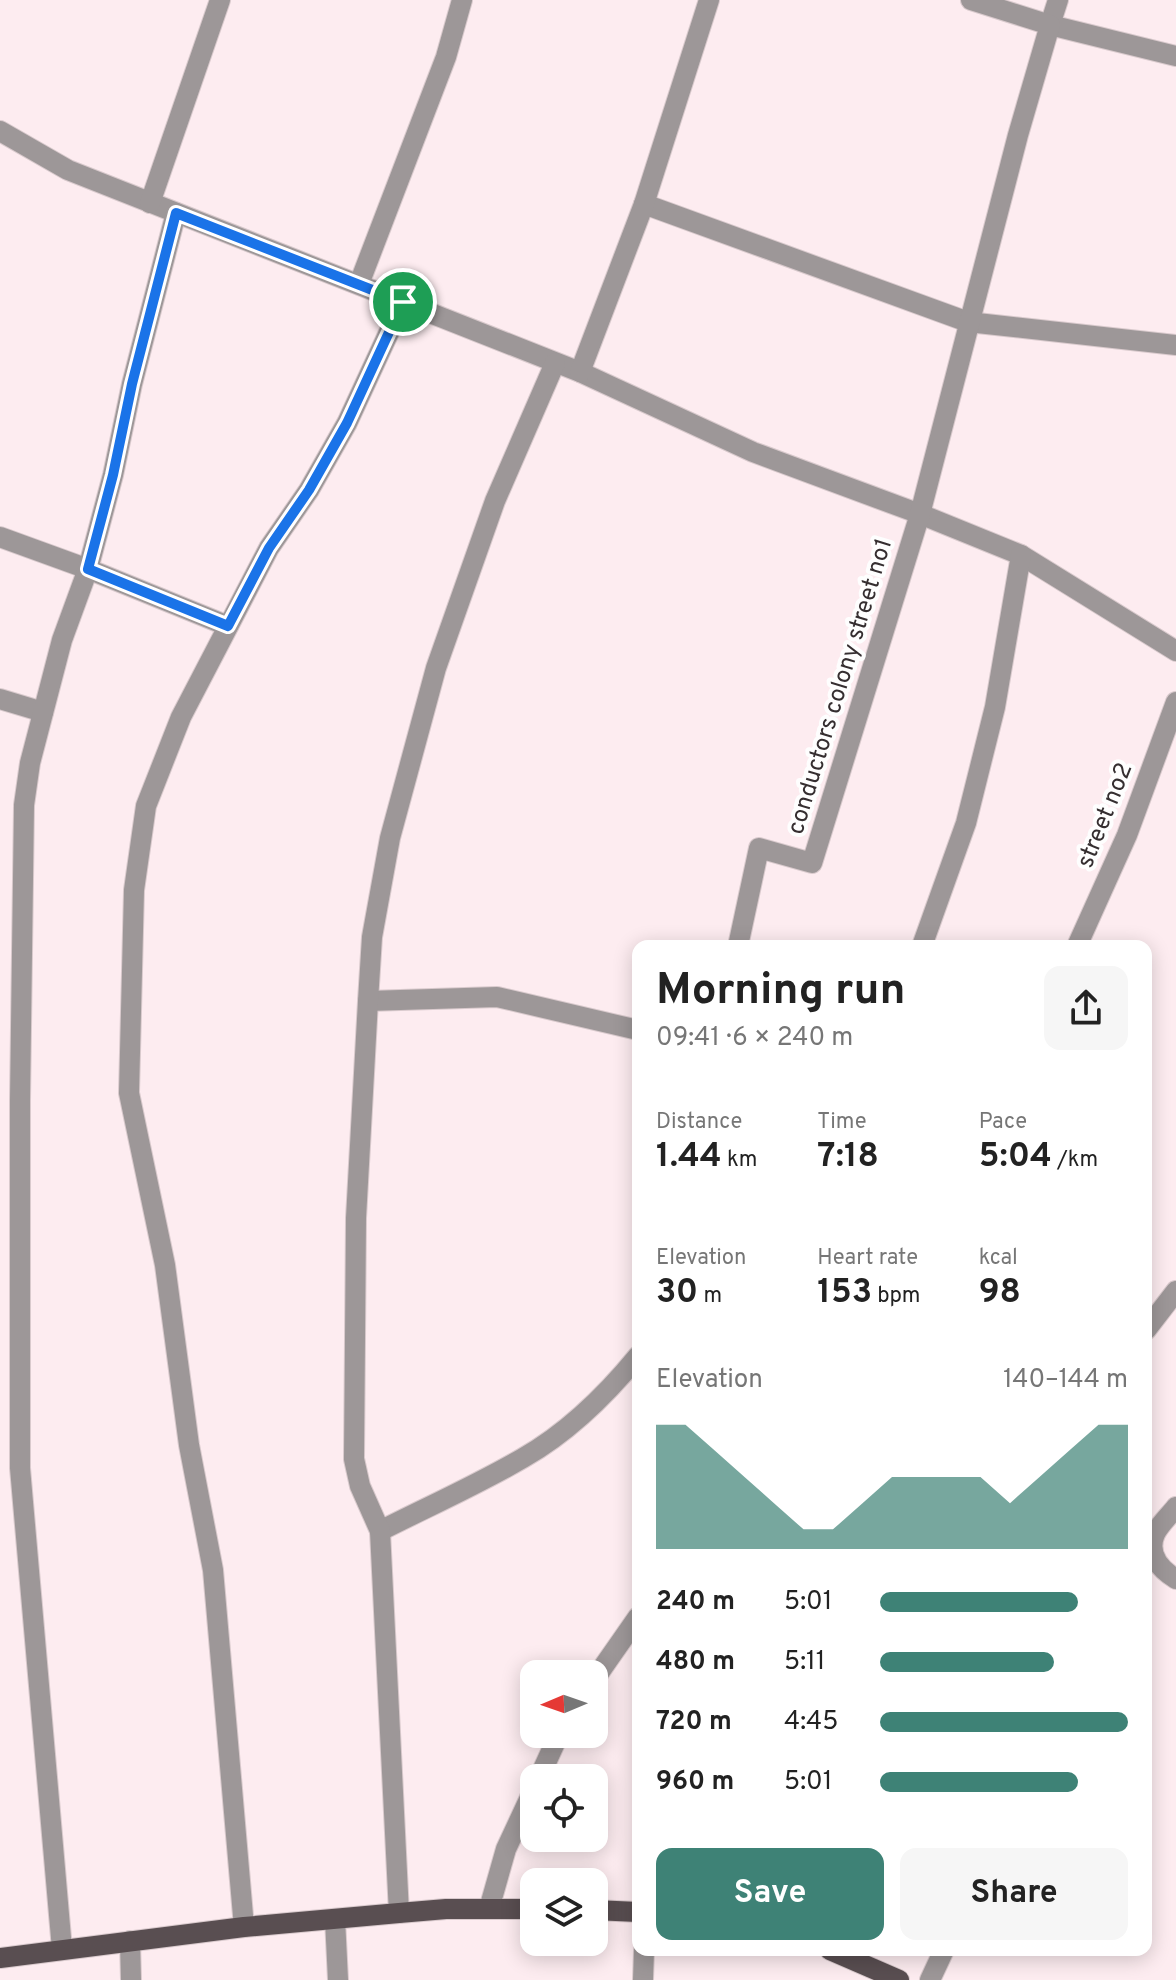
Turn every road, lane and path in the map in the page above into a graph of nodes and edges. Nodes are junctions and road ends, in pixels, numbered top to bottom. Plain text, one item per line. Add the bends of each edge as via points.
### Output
1 (220, 0) edge
2 (462, 0) edge
3 (709, 0) edge
4 (971, 0) edge
5 (1058, 0) edge
6 (1050, 25) junction
7 (1176, 56) edge
8 (2, 139) edge
9 (150, 203) junction
10 (644, 204) junction
11 (176, 213) junction
12 (359, 284) junction
13 (403, 302) junction
14 (968, 322) junction
15 (1176, 345) edge
16 (555, 363) junction
17 (580, 372) junction
18 (920, 514) junction
19 (0, 537) edge
20 (1021, 555) junction
21 (88, 569) junction
22 (228, 626) junction
23 (1176, 651) edge
24 (0, 699) edge
25 (1176, 702) edge
26 (43, 712) junction
27 (739, 940) edge
28 (924, 940) edge
29 (1080, 940) edge
30 (368, 1001) junction
31 (632, 1029) edge
32 (1176, 1291) edge
33 (1152, 1322) edge
34 (632, 1363) edge
35 (1176, 1507) edge
36 (380, 1531) junction
37 (1157, 1565) junction
38 (1152, 1573) edge
39 (1176, 1579) edge
40 (632, 1626) edge
41 (608, 1660) edge
42 (520, 1819) edge
43 (489, 1909) junction
44 (520, 1909) edge
45 (608, 1911) edge
46 (632, 1912) edge
47 (399, 1913) junction
48 (335, 1919) junction
49 (244, 1927) junction
50 (130, 1941) junction
51 (62, 1949) junction
52 (644, 1956) edge
53 (844, 1956) edge
54 (941, 1956) edge
55 (0, 1958) edge
56 (131, 1980) edge
57 (338, 1980) edge
58 (643, 1980) edge
59 (899, 1980) edge
60 (930, 1980) edge

1 - 9 street
2 - 12 street via 446,57
3 - 10 street
4 - 6 street
5 - 6 street
6 - 7 street
6 - 14 street
8 - 9 street
9 - 11 street
10 - 14 street
10 - 17 street
11 - 12 street
11 - 21 street
12 - 13 street
13 - 16 street
13 - 22 street via 347,423 269,548
14 - 15 street
14 - 18 street
16 - 17 street
16 - 30 street via 495,501 436,668 390,838 372,937
17 - 18 street via 753,452
18 - 20 street
18 - 27 street, conductors colony street no1 via 812,863 759,848
19 - 21 street
20 - 23 street
20 - 28 street via 995,707 966,823
21 - 22 street
21 - 26 street
22 - 49 street via 181,717 146,806 134,890 129,1093 165,1265 189,1445 213,1570
24 - 26 street
25 - 29 street, street no2 via 1127,835
26 - 51 street via 24,805 20,1468
30 - 31 street via 497,997
30 - 36 street via 356,1218 354,1459
32 - 33 street
34 - 36 street via 584,1412 524,1458
35 - 37 street via 1155,1534 1152,1550
36 - 47 street
37 - 38 street
37 - 39 street
40 - 41 street
42 - 43 street
43 - 44 main road
43 - 47 main road
45 - 46 main road
47 - 48 main road
48 - 49 main road
48 - 57 street
49 - 50 main road
50 - 51 main road
50 - 56 street
51 - 55 main road
52 - 58 street
53 - 59 main road
54 - 60 street

